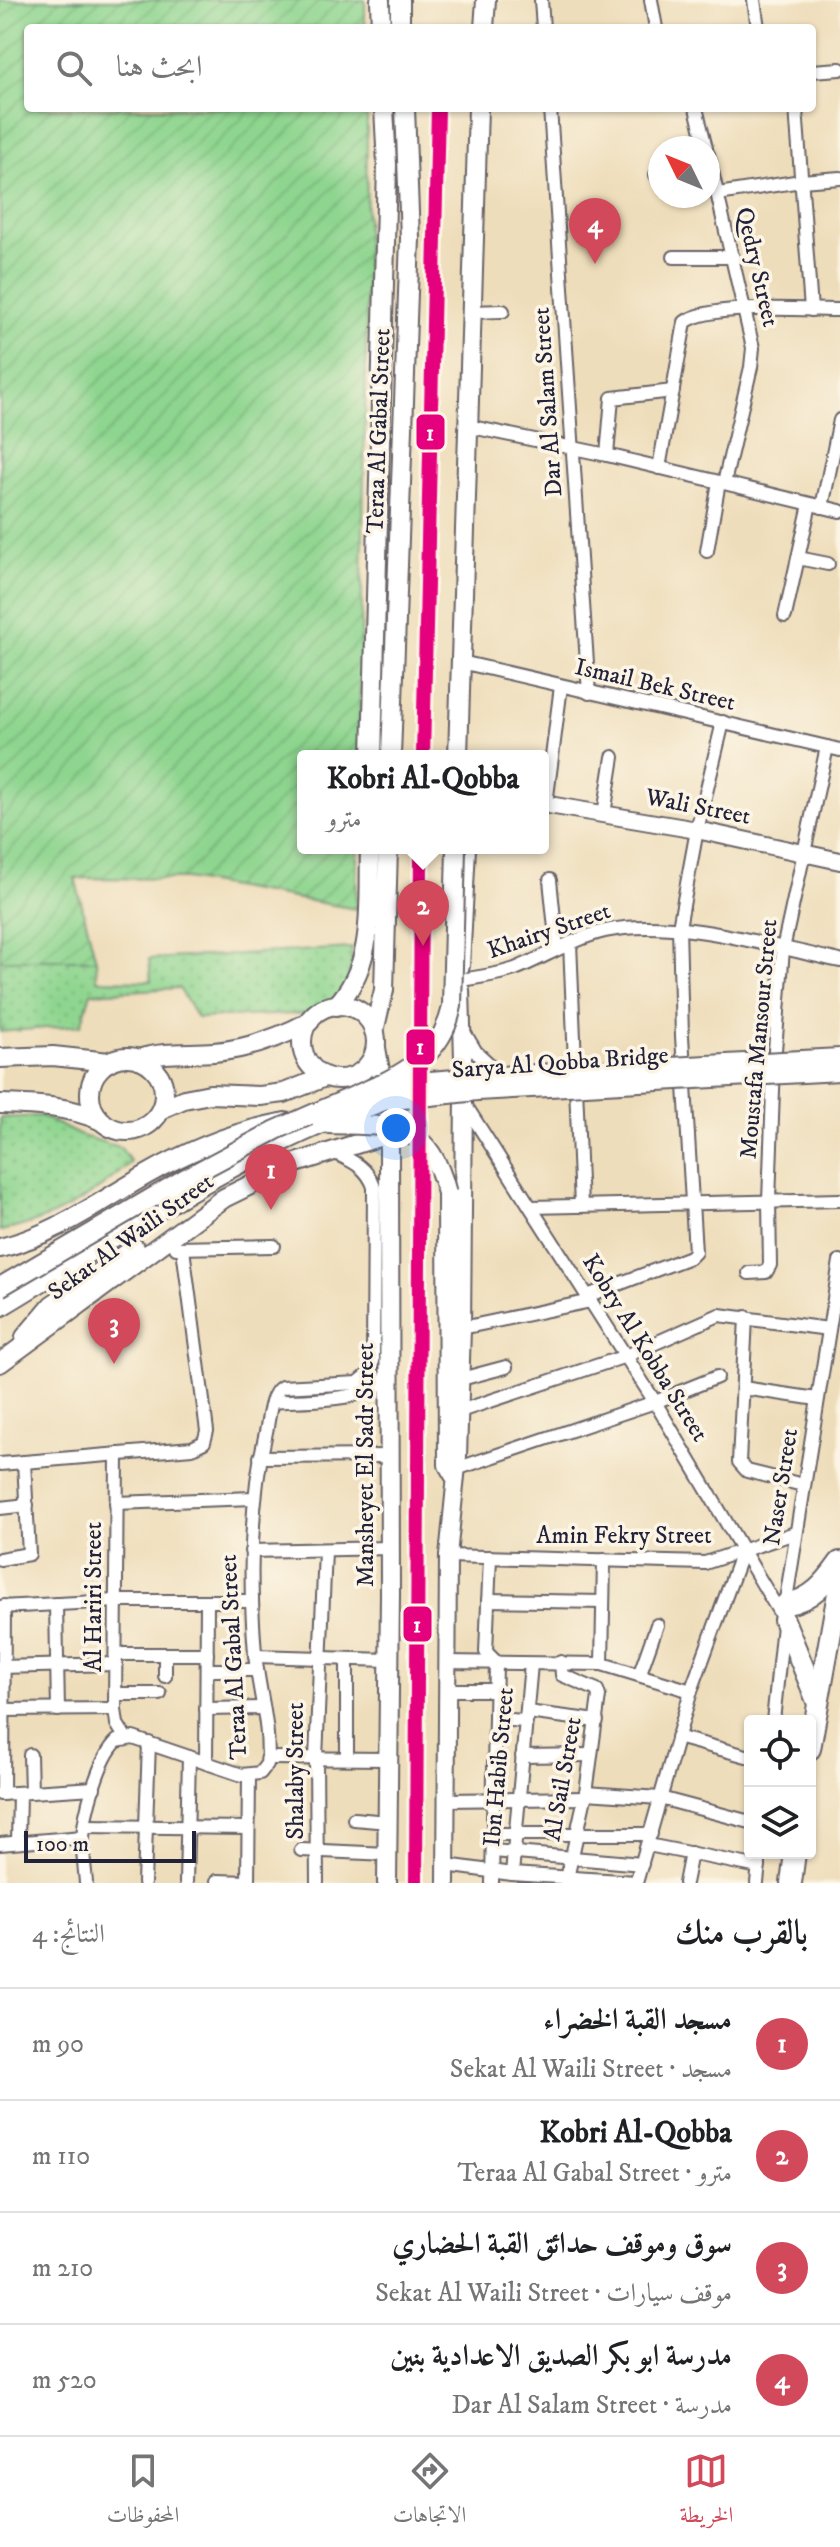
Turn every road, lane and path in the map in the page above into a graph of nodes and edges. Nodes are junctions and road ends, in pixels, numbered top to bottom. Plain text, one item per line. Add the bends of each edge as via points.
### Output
1 (380, 0) edge
2 (400, 0) edge
3 (486, 0) edge
4 (541, 0) edge
5 (651, 0) edge
6 (754, 0) edge
7 (381, 24) edge
8 (400, 24) edge
9 (484, 24) edge
10 (543, 24) edge
11 (655, 24) edge
12 (757, 24) edge
13 (840, 69) edge
14 (816, 71) edge
15 (384, 112) edge
16 (405, 112) edge
17 (478, 112) edge
18 (550, 112) edge
19 (697, 112) edge
20 (796, 112) edge
21 (703, 136) edge
22 (840, 178) edge
23 (801, 181) junction
24 (720, 194) edge
25 (720, 202) edge
26 (674, 257) dead end
27 (733, 257) junction
28 (745, 310) junction
29 (811, 310) junction
30 (840, 310) edge
31 (503, 311) dead end
32 (471, 312) junction
33 (673, 391) junction
34 (379, 419) junction
35 (403, 420) junction
36 (840, 420) edge
37 (467, 426) junction
38 (574, 448) junction
39 (607, 455) junction
40 (659, 468) junction
41 (721, 483) junction
42 (816, 505) junction
43 (840, 511) edge
44 (707, 551) dead end
45 (798, 558) junction
46 (828, 564) dead end
47 (785, 616) dead end
48 (461, 662) junction
49 (561, 686) junction
50 (589, 693) junction
51 (723, 722) junction
52 (833, 748) edge
53 (372, 750) edge
54 (391, 750) edge
55 (458, 750) edge
56 (613, 757) dead end
57 (549, 769) edge
58 (549, 805) edge
59 (604, 814) junction
60 (697, 830) junction
61 (803, 852) junction
62 (370, 854) edge
63 (388, 854) edge
64 (456, 854) edge
65 (467, 854) edge
66 (840, 861) edge
67 (550, 880) dead end
68 (679, 927) junction
69 (564, 945) junction
70 (783, 949) junction
71 (840, 961) edge
72 (461, 980) junction
73 (336, 1006) junction
74 (461, 1021) junction
75 (309, 1022) junction
76 (375, 1040) junction
77 (0, 1058) edge
78 (139, 1059) junction
79 (840, 1060) edge
80 (109, 1062) junction
81 (774, 1063) junction
82 (684, 1067) junction
83 (840, 1071) edge
84 (576, 1073) junction
85 (501, 1075) junction
86 (325, 1077) junction
87 (350, 1078) junction
88 (379, 1085) junction
89 (464, 1098) junction
90 (0, 1104) edge
91 (161, 1109) junction
92 (300, 1119) junction
93 (102, 1121) junction
94 (322, 1124) junction
95 (388, 1134) junction
96 (359, 1141) junction
97 (331, 1151) junction
98 (210, 1178) junction
99 (840, 1200) edge
100 (769, 1201) junction
101 (690, 1203) junction
102 (581, 1206) junction
103 (531, 1207) junction
104 (162, 1242) junction
105 (274, 1246) dead end
106 (0, 1248) edge
107 (183, 1249) junction
108 (840, 1261) edge
109 (749, 1273) dead end
110 (0, 1287) edge
111 (589, 1299) junction
112 (0, 1307) edge
113 (746, 1317) junction
114 (462, 1328) junction
115 (829, 1329) junction
116 (18, 1349) junction
117 (626, 1356) junction
118 (0, 1363) edge
119 (506, 1367) dead end
120 (390, 1373) junction
121 (717, 1377) dead end
122 (461, 1379) junction
123 (743, 1388) junction
124 (817, 1399) junction
125 (273, 1402) junction
126 (655, 1402) junction
127 (460, 1411) junction
128 (117, 1454) junction
129 (390, 1456) junction
130 (260, 1457) junction
131 (24, 1462) junction
132 (0, 1464) edge
133 (455, 1472) junction
134 (803, 1485) junction
135 (254, 1498) junction
136 (116, 1503) junction
137 (27, 1505) junction
138 (0, 1508) edge
139 (795, 1533) junction
140 (390, 1548) junction
141 (251, 1551) junction
142 (325, 1551) junction
143 (742, 1552) junction
144 (448, 1556) junction
145 (490, 1557) junction
146 (0, 1559) edge
147 (604, 1560) junction
148 (840, 1562) edge
149 (840, 1582) edge
150 (488, 1600) junction
151 (116, 1601) junction
152 (207, 1601) junction
153 (252, 1601) junction
154 (603, 1602) junction
155 (56, 1604) junction
156 (2, 1606) edge
157 (785, 1612) junction
158 (657, 1625) dead end
159 (165, 1654) junction
160 (207, 1654) junction
161 (255, 1656) junction
162 (116, 1659) junction
163 (319, 1659) junction
164 (347, 1659) junction
165 (389, 1660) junction
166 (447, 1662) junction
167 (496, 1662) junction
168 (561, 1662) junction
169 (531, 1664) junction
170 (602, 1664) junction
171 (57, 1666) junction
172 (2, 1667) edge
173 (207, 1670) junction
174 (257, 1670) junction
175 (640, 1673) junction
176 (165, 1676) dead end
177 (447, 1690) junction
178 (496, 1690) junction
179 (691, 1691) junction
180 (116, 1694) junction
181 (160, 1694) dead end
182 (817, 1701) junction
183 (263, 1708) junction
184 (115, 1709) junction
185 (206, 1709) junction
186 (3, 1710) edge
187 (58, 1710) junction
188 (774, 1715) edge
189 (815, 1715) edge
190 (526, 1716) junction
191 (495, 1719) junction
192 (597, 1721) junction
193 (125, 1737) junction
194 (677, 1737) junction
195 (149, 1743) junction
196 (30, 1755) dead end
197 (591, 1755) junction
198 (744, 1755) edge
199 (522, 1756) junction
200 (189, 1757) junction
201 (268, 1758) junction
202 (316, 1758) junction
203 (347, 1758) junction
204 (389, 1759) junction
205 (206, 1763) junction
206 (249, 1775) junction
207 (94, 1788) junction
208 (25, 1793) junction
209 (2, 1794) edge
210 (585, 1795) junction
211 (660, 1798) junction
212 (518, 1799) junction
213 (448, 1800) junction
214 (494, 1800) junction
215 (354, 1819) dead end
216 (744, 1820) edge
217 (388, 1822) junction
218 (146, 1827) junction
219 (187, 1828) junction
220 (248, 1828) junction
221 (84, 1832) junction
222 (493, 1834) junction
223 (517, 1834) junction
224 (576, 1835) junction
225 (649, 1839) junction
226 (18, 1842) junction
227 (0, 1844) edge
228 (301, 1850) dead end
229 (318, 1850) junction
230 (493, 1851) junction
231 (514, 1853) junction
232 (691, 1853) junction
233 (388, 1854) junction
234 (571, 1859) junction
235 (760, 1859) edge
236 (794, 1859) edge
237 (642, 1864) junction
238 (446, 1865) junction
239 (759, 1867) junction
240 (512, 1874) junction
241 (492, 1877) edge
242 (567, 1880) edge
243 (217, 1881) edge
244 (636, 1882) edge
245 (86, 1883) edge
246 (144, 1883) edge
247 (186, 1883) edge
248 (248, 1883) edge
249 (317, 1883) edge
250 (387, 1883) edge
251 (446, 1883) edge
252 (685, 1883) edge
253 (757, 1883) edge
254 (791, 1883) edge

1 - 7 main road
2 - 8 main road
3 - 9 main road
4 - 10 street
5 - 11 street
6 - 12 street
13 - 14 street
15 - 34 main road, Teraa Al Gabal Street
16 - 35 main road, Teraa Al Gabal Street via 410,238
17 - 32 main road
18 - 38 street, Dar Al Salam Street
19 - 21 street
20 - 23 street
22 - 23 street
23 - 24 street
23 - 29 street
25 - 27 street, Qedry Street
26 - 27 street
27 - 28 street, Qedry Street
28 - 29 street
28 - 33 street via 685,322
28 - 41 street, Qedry Street via 751,367
29 - 30 street
31 - 32 street
32 - 37 main road
33 - 39 street via 612,398
33 - 40 street
34 - 35 main road
34 - 53 main road, Teraa Al Gabal Street
35 - 54 main road, Teraa Al Gabal Street
36 - 42 street
37 - 38 street
37 - 48 main road
38 - 39 street
38 - 50 street, Dar Al Salam Street
39 - 40 street
40 - 41 street
41 - 42 street
41 - 44 street, Qedry Street
42 - 43 street
42 - 45 street
45 - 46 street
45 - 47 street
48 - 49 street, Ismail Bek Street
48 - 55 main road
49 - 50 street, Ismail Bek Street
49 - 57 street, Wali Street
50 - 51 street, Ismail Bek Street
51 - 52 street, Ismail Bek Street
51 - 60 street
52 - 61 street, Moustafa Mansour Street
56 - 59 street
58 - 59 street, Wali Street
59 - 60 street, Wali Street
60 - 61 street, Wali Street
60 - 68 street
61 - 66 street, Wali Street
61 - 70 street, Moustafa Mansour Street
62 - 73 main road via 365,954 355,982
63 - 76 main road via 384,990
64 - 88 main road, bridge via 450,1019 429,1054
65 - 72 street
67 - 69 street
68 - 69 street, Khairy Street via 627,927
68 - 70 street, Khairy Street
68 - 82 street
69 - 72 street, Khairy Street via 516,968
69 - 84 street
70 - 71 street, Khairy Street
70 - 81 street, Moustafa Mansour Street
72 - 74 street
73 - 75 main road via 321,1010
73 - 76 main road via 360,1012
74 - 85 street via 476,1052
74 - 89 street
75 - 78 main road via 250,1046
75 - 86 main road via 304,1054
76 - 87 main road via 364,1069
76 - 95 main road, Mansheyet El Sadr Street
77 - 80 main road
78 - 80 main road
78 - 91 main road via 161,1079
79 - 81 street
79 - 88 main road, Sarya Al Qobba Bridge, bridge
80 - 93 main road via 98,1072 90,1094
81 - 82 street
81 - 100 street, Moustafa Mansour Street
82 - 84 street
82 - 101 street
83 - 94 main road, Sarya Al Qobba Bridge, bridge via 477,1091 384,1101
84 - 85 street
84 - 102 street
85 - 89 street via 477,1083
86 - 87 main road
86 - 91 main road via 284,1093 210,1094
87 - 96 main road via 363,1120
88 - 92 main road, Sarya Al Qobba Bridge, bridge
89 - 103 street, Kobry Al Kobba Street
89 - 114 street
90 - 93 main road via 53,1106
91 - 93 main road via 152,1122 131,1131
92 - 106 main road, bridge via 243,1132 188,1153 71,1221
92 - 110 main road, Sarya Al Qobba Bridge, bridge via 184,1179
94 - 98 main road, Sarya Al Qobba Bridge
94 - 133 main road, bridge via 405,1130 433,1156 447,1193 448,1465
95 - 96 main road, Sekat Al Waili Street
95 - 120 main road, Mansheyet El Sadr Street
96 - 97 main road, Sekat Al Waili Street
97 - 104 main road, Sekat Al Waili Street via 240,1188
97 - 125 street, Teraa Al Gabal Street via 360,1166 374,1187 372,1366 366,1378 353,1384 282,1387
98 - 112 main road, Sarya Al Qobba Bridge
98 - 116 main road via 161,1228 42,1315
99 - 100 street
100 - 101 street
100 - 109 street, Moustafa Mansour Street via 770,1267
101 - 102 street
101 - 111 street via 693,1255
102 - 103 street
103 - 111 street, Kobry Al Kobba Street
104 - 107 street
104 - 116 main road, Sekat Al Waili Street
105 - 107 street
107 - 128 street via 207,1431 204,1442 192,1448
108 - 115 street, Naser Street
111 - 114 street
111 - 117 street, Kobry Al Kobba Street
113 - 115 street
113 - 117 street via 719,1315
113 - 123 street
114 - 122 street
115 - 124 street, Naser Street
116 - 118 main road, Sekat Al Waili Street
117 - 126 street, Kobry Al Kobba Street
117 - 127 street
119 - 122 street
120 - 125 street via 361,1395
120 - 129 main road, Mansheyet El Sadr Street
121 - 126 street
122 - 127 street
123 - 124 street
123 - 134 street via 741,1466
124 - 134 street, Naser Street
125 - 130 street, Teraa Al Gabal Street
126 - 133 street
126 - 143 street, Kobry Al Kobba Street
127 - 133 street
128 - 131 street
128 - 136 street, Al Hariri Street
129 - 130 street
129 - 140 main road, Mansheyet El Sadr Street
130 - 135 street, Teraa Al Gabal Street
131 - 132 street
131 - 137 street
133 - 144 street
134 - 139 street, Naser Street
135 - 136 street
135 - 141 street, Teraa Al Gabal Street
136 - 151 street, Al Hariri Street
137 - 138 street
137 - 146 street via 29,1554
139 - 143 street, Amin Fekry Street
139 - 157 street, Naser Street
140 - 142 street
140 - 165 main road, Mansheyet El Sadr Street
141 - 142 street
141 - 153 street, Teraa Al Gabal Street
142 - 163 street, Shalaby Street
143 - 147 street, Amin Fekry Street via 705,1563
143 - 157 street, Kobry Al Kobba Street
143 - 179 street
144 - 145 street, Amin Fekry Street
144 - 166 street
145 - 147 street, Amin Fekry Street
145 - 150 street
147 - 154 street
148 - 157 main road via 821,1587
149 - 182 main road
150 - 154 street
150 - 167 street via 486,1655
151 - 152 street
151 - 155 street
151 - 162 street, Al Hariri Street
152 - 153 street
152 - 160 street
153 - 161 street, Teraa Al Gabal Street
154 - 170 street
155 - 156 street
155 - 171 street
156 - 172 street
157 - 182 main road
157 - 188 street, Naser Street
158 - 175 street
159 - 160 street
159 - 162 street
159 - 176 street
160 - 173 street
161 - 163 street
161 - 174 street, Teraa Al Gabal Street
162 - 171 street
162 - 180 street, Al Hariri Street
163 - 164 street
163 - 202 street, Shalaby Street
164 - 165 street
164 - 203 street
165 - 204 main road, Mansheyet El Sadr Street
166 - 167 street
166 - 177 street
167 - 169 street
167 - 178 street
168 - 169 street
168 - 170 street
168 - 192 street, Al Sail Street via 562,1675 599,1692
169 - 190 street, Ibn Habib Street
170 - 175 street
171 - 172 street
171 - 187 street
172 - 186 street
173 - 174 street
173 - 185 street
174 - 183 street, Teraa Al Gabal Street
175 - 179 street
177 - 178 street
177 - 213 street
178 - 191 street
179 - 194 street
180 - 181 street
180 - 184 street, Al Hariri Street
182 - 189 main road
183 - 185 street
183 - 201 street, Teraa Al Gabal Street
184 - 187 street
184 - 193 street, Al Hariri Street
185 - 205 street
186 - 187 street
186 - 209 street
190 - 191 street
190 - 192 street
190 - 199 street, Ibn Habib Street
191 - 214 street
192 - 197 street, Al Sail Street
193 - 195 street, Teraa Al Gabal Street
193 - 207 street via 111,1747
194 - 198 street
194 - 211 street
195 - 200 street, Teraa Al Gabal Street
195 - 218 street
196 - 208 street
197 - 199 street
197 - 210 street, Al Sail Street
199 - 212 street, Ibn Habib Street
200 - 205 street, Teraa Al Gabal Street
200 - 219 street
201 - 202 street
201 - 206 street, Teraa Al Gabal Street via 260,1773
202 - 203 street
202 - 229 street, Shalaby Street
203 - 204 street
204 - 217 main road, Mansheyet El Sadr Street
205 - 206 street, Teraa Al Gabal Street
206 - 220 street
207 - 208 street
207 - 221 street
208 - 209 street
208 - 226 street
210 - 211 street
210 - 212 street
210 - 224 street, Al Sail Street
211 - 216 street
211 - 225 street
212 - 214 street
212 - 223 street, Ibn Habib Street
213 - 214 street
213 - 238 street
214 - 222 street
215 - 217 street
217 - 233 main road, Mansheyet El Sadr Street
218 - 219 street
218 - 221 street
218 - 246 street
219 - 220 street
219 - 247 street
220 - 248 street
221 - 226 street
221 - 245 street
222 - 223 street
222 - 230 street
223 - 224 street
223 - 231 street, Ibn Habib Street
224 - 225 street
224 - 234 street, Al Sail Street
225 - 232 street
225 - 237 street
226 - 227 street
228 - 229 street
229 - 233 street
229 - 249 street, Shalaby Street
230 - 231 street
230 - 241 street
231 - 234 street
231 - 240 street, Ibn Habib Street
232 - 239 street
232 - 252 street
233 - 250 main road, Mansheyet El Sadr Street
234 - 237 street
234 - 242 street, Al Sail Street
235 - 239 street
236 - 254 main road
237 - 244 street
238 - 241 street
238 - 251 street
239 - 253 street
240 - 241 street
240 - 242 street
242 - 244 street
243 - 248 street

